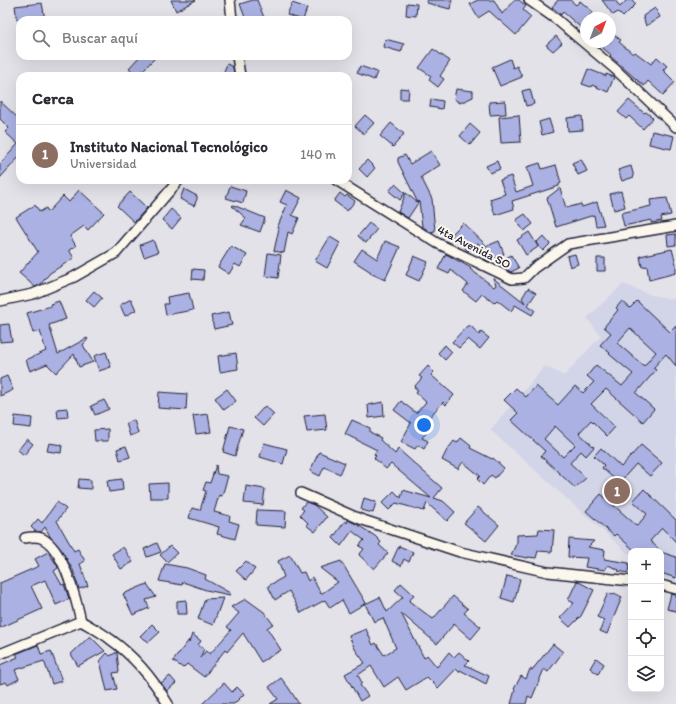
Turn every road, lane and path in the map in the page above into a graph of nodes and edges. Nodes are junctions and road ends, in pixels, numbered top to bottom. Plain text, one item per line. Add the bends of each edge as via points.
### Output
1 (230, 0) edge
2 (532, 1) edge
3 (232, 16) edge
4 (238, 60) edge
5 (239, 72) edge
6 (676, 127) edge
7 (176, 184) edge
8 (342, 184) edge
9 (676, 226) edge
10 (0, 301) edge
11 (301, 493) dead end
12 (25, 538) dead end
13 (628, 581) edge
14 (664, 586) edge
15 (676, 589) edge
16 (81, 620) junction
17 (0, 654) edge
18 (168, 704) edge

1 - 3 street
2 - 6 street via 615,68
4 - 5 street
7 - 10 street via 116,253 74,277 33,294
8 - 9 street, 4ta Avenida SO via 437,243 512,279 524,278 568,244
11 - 13 street via 360,519 460,552 548,572
12 - 16 street via 40,538 53,548 68,575
14 - 15 street
16 - 17 street
16 - 18 street via 111,639 126,653 154,682

